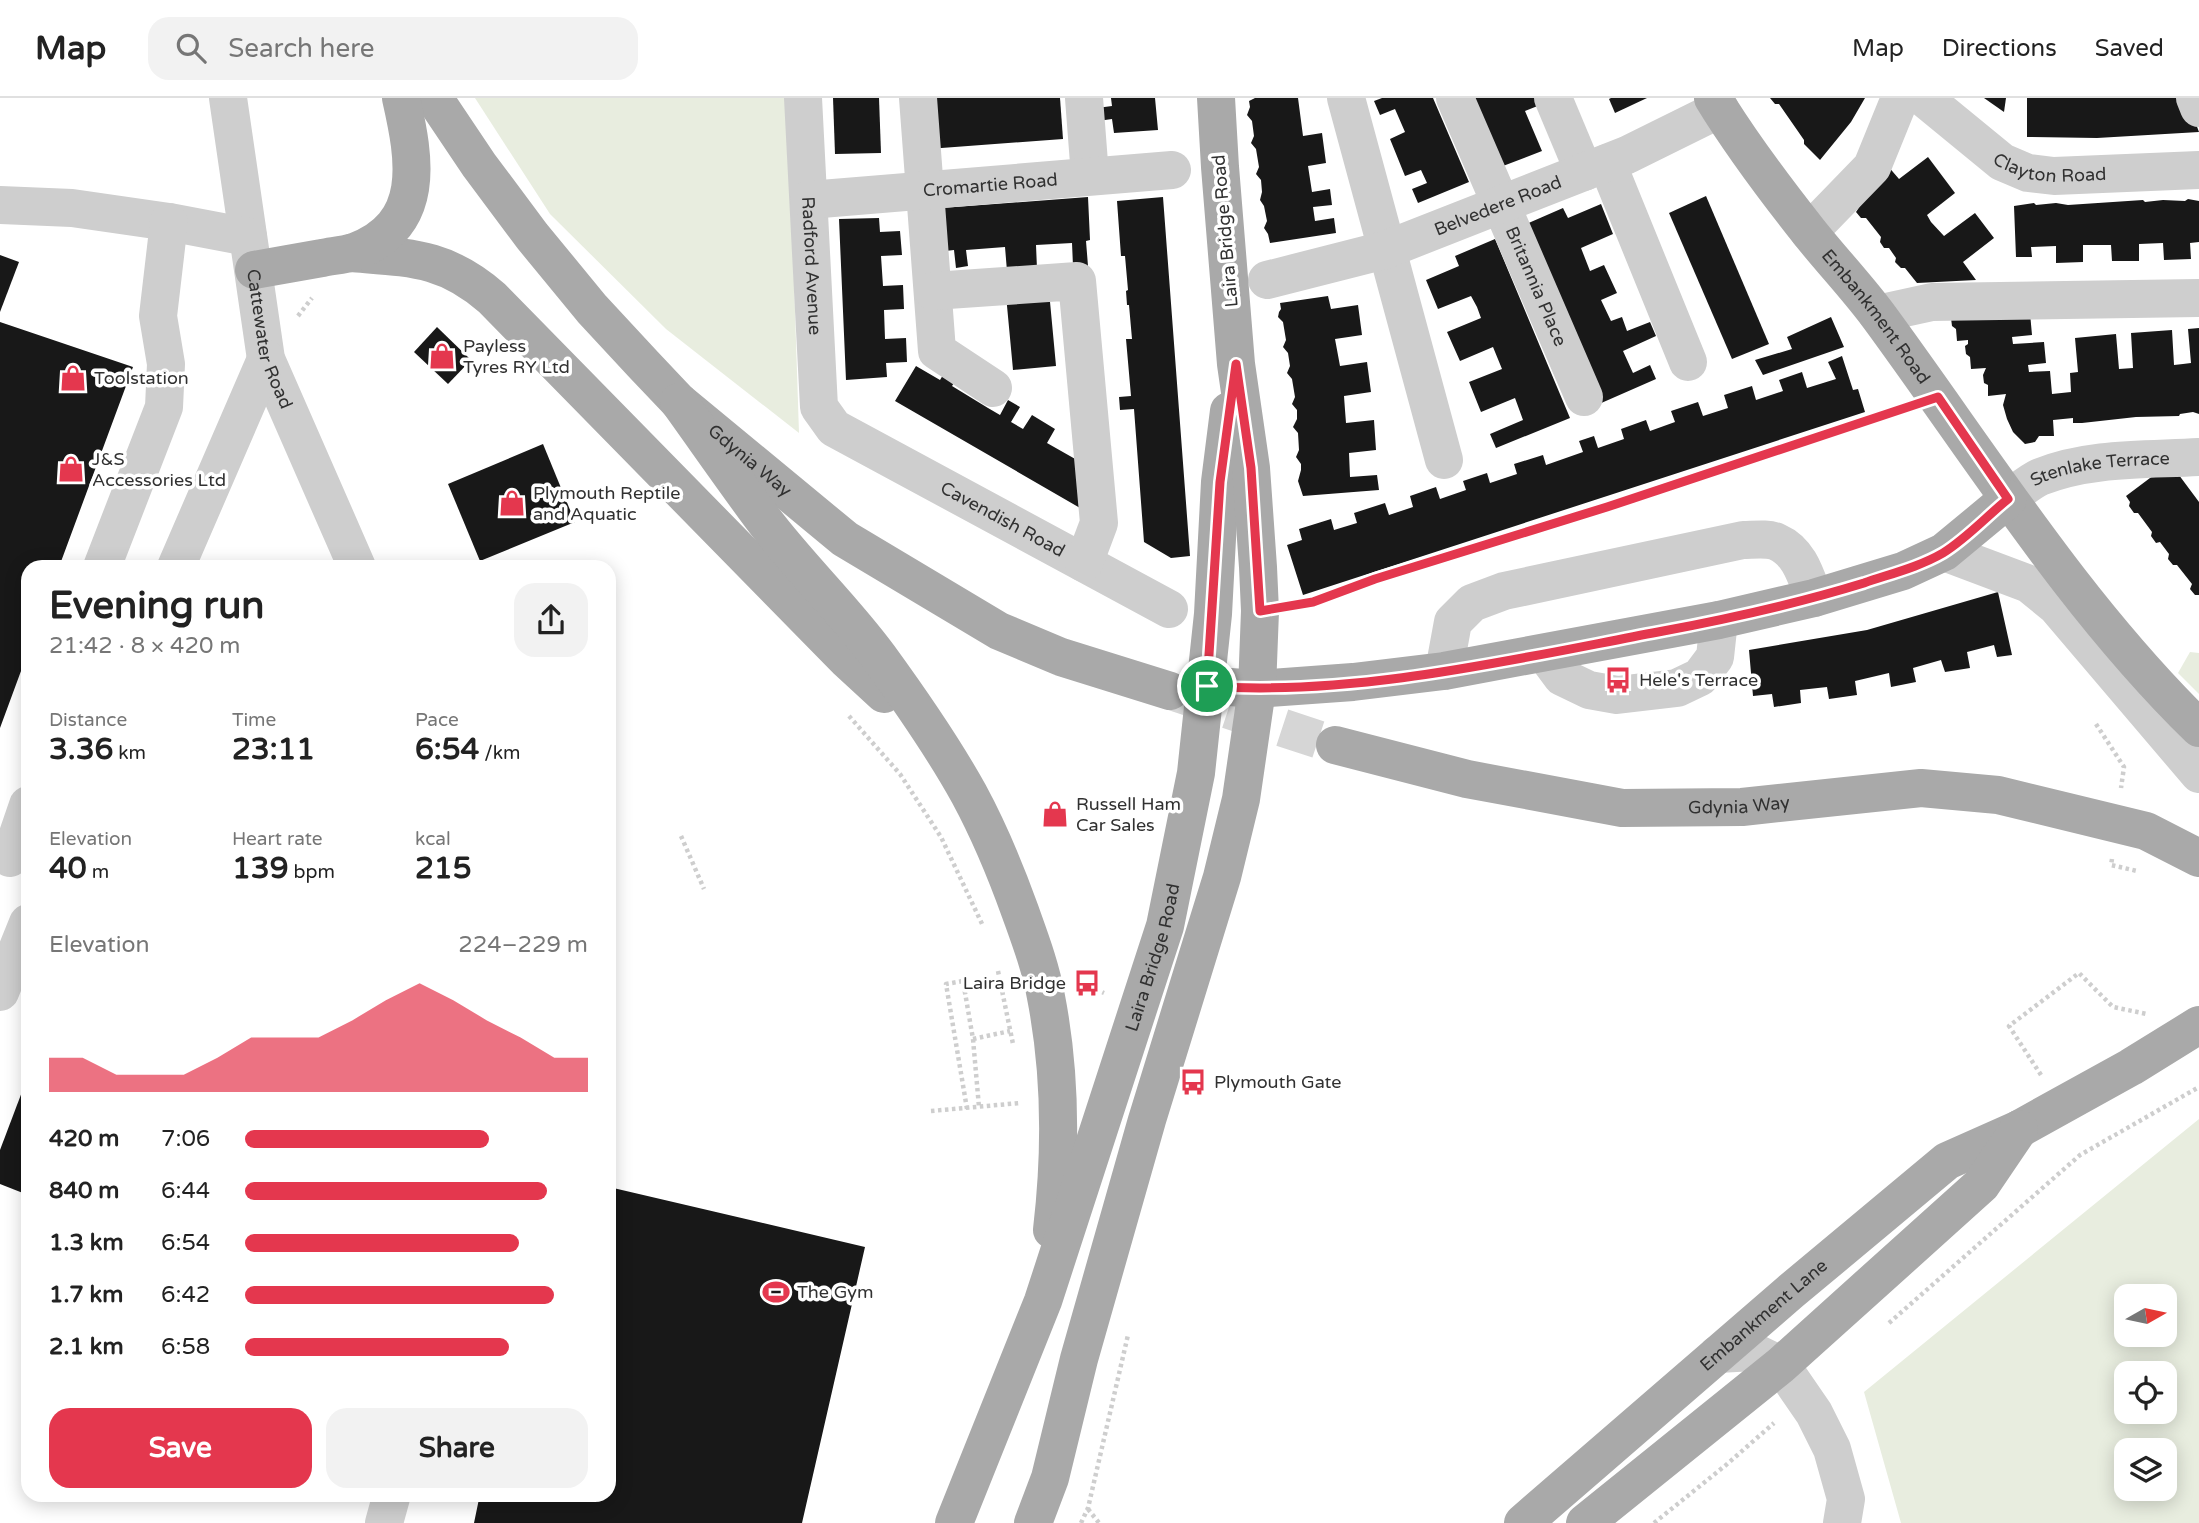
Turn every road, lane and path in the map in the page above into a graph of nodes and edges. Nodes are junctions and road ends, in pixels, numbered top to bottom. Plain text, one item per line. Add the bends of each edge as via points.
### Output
1 (228, 98) edge
2 (401, 98) edge
3 (433, 98) edge
4 (803, 98) edge
5 (918, 98) edge
6 (1084, 98) edge
7 (1216, 98) edge
8 (1346, 98) edge
9 (1455, 98) edge
10 (1553, 98) edge
11 (1900, 98) edge
12 (1924, 98) edge
13 (2195, 98) edge
14 (1717, 104) edge
15 (2199, 107) edge
16 (1595, 167) junction
17 (1172, 170) dead end
18 (2199, 170) edge
19 (1090, 176) junction
20 (923, 190) junction
21 (809, 200) junction
22 (1502, 203) junction
23 (0, 205) edge
24 (169, 222) junction
25 (1809, 232) junction
26 (1385, 250) junction
27 (351, 253) junction
28 (251, 254) junction
29 (1267, 280) dead end
30 (933, 292) junction
31 (314, 295) dead end
32 (2199, 298) edge
33 (1877, 314) junction
34 (266, 359) junction
35 (1688, 362) dead end
36 (1236, 364) junction
37 (993, 388) dead end
38 (1584, 397) dead end
39 (1938, 397) junction
40 (679, 402) junction
41 (834, 428) joint
42 (2199, 457) edge
43 (1444, 460) dead end
44 (2008, 499) junction
45 (1944, 552) junction
46 (105, 560) edge
47 (179, 560) edge
48 (354, 560) edge
49 (1084, 563) junction
50 (1814, 598) junction
51 (1169, 609) dead end
52 (1260, 611) junction
53 (1719, 620) junction
54 (1545, 654) junction
55 (1444, 671) junction
56 (1207, 686) junction
57 (1256, 690) junction
58 (1170, 691) tunnel mouth
59 (847, 714) dead end
60 (2096, 724) dead end
61 (2199, 728) edge
62 (939, 745) junction
63 (1335, 745) tunnel mouth
64 (2124, 766) dead end
65 (2199, 774) edge
66 (21, 830) edge
67 (2146, 831) junction
68 (2199, 831) edge
69 (681, 836) dead end
70 (2199, 858) edge
71 (13, 859) edge
72 (704, 889) dead end
73 (984, 930) dead end
74 (21, 940) edge
75 (997, 966) dead end
76 (2079, 973) dead end
77 (0, 992) edge
78 (2183, 1022) edge
79 (1013, 1046) dead end
80 (2199, 1087) edge
81 (1021, 1095) dead end
82 (1021, 1103) junction
83 (979, 1107) junction
84 (967, 1109) junction
85 (931, 1111) dead end
86 (1021, 1115) dead end
87 (2019, 1129) junction
88 (1043, 1301) junction
89 (1886, 1325) dead end
90 (1718, 1354) junction
91 (1781, 1365) junction
92 (1803, 1397) junction
93 (390, 1502) edge
94 (384, 1523) edge
95 (954, 1523) edge
96 (1033, 1523) edge
97 (1081, 1523) edge
98 (1099, 1523) edge
99 (1523, 1523) edge
100 (1585, 1523) edge
101 (1654, 1523) edge
102 (1842, 1523) edge

1 - 28 street, Cattewater Road
2 - 27 main road via 412,167 410,197 393,228
3 - 40 main road, Gdynia Way via 479,165 592,309
4 - 21 street, Radford Avenue
5 - 20 street
6 - 19 street
7 - 36 main road, Laira Bridge Road
8 - 26 street
9 - 22 street, Britannia Place
10 - 16 street
11 - 25 street via 1872,167
12 - 18 street, Clayton Road via 2002,162 2028,173
13 - 15 street
14 - 16 street, Belvedere Road
14 - 25 main road, Embankment Road
16 - 22 street, Belvedere Road
16 - 35 street
17 - 19 street, Cromartie Road
19 - 20 street, Cromartie Road
20 - 21 street, Cromartie Road
20 - 30 street
21 - 41 street, Radford Avenue via 819,407
22 - 26 street, Belvedere Road
22 - 38 street, Britannia Place
23 - 24 street via 72,208
24 - 28 street
24 - 46 street via 158,316 166,364 164,407
25 - 33 main road, Embankment Road
26 - 29 street, Belvedere Road
26 - 43 street
27 - 28 main road
27 - 62 main road via 416,259 471,280 846,659
28 - 34 street, Cattewater Road
30 - 37 street via 937,351
30 - 49 street via 1077,281 1099,523
31 - 34 path
32 - 33 street via 1932,302
33 - 39 main road, Embankment Road
34 - 47 street
34 - 48 street, Cattewater Road
36 - 52 main road, Laira Bridge Road via 1251,468
36 - 56 main road, Laira Bridge Road via 1220,482
39 - 44 main road, Embankment Road
39 - 52 path via 1313,602
40 - 58 main road, Gdynia Way via 845,538 950,603 999,631 1061,657
40 - 62 main road via 764,520 879,657
41 - 49 street, Cavendish Road
42 - 44 street, Stenlake Terrace via 2068,469 2039,478
44 - 45 main road
44 - 61 main road, Embankment Road via 2107,628
45 - 50 main road
45 - 65 street via 2029,584 2056,606
49 - 51 street, Cavendish Road
50 - 53 main road
50 - 55 street via 1792,552 1776,541 1743,540 1504,591 1472,603 1453,622
52 - 57 main road, Laira Bridge Road
53 - 54 main road
53 - 54 street via 1715,657 1700,677 1677,688 1617,695 1589,690 1562,677
54 - 55 main road
55 - 57 main road
56 - 57 main road
56 - 88 main road, Laira Bridge Road via 1196,773 1165,926
57 - 96 main road, Laira Bridge Road via 1241,799 1222,877 1079,1359 1050,1478
59 - 73 path via 900,774 942,837
60 - 64 path
62 - 88 main road via 970,796 1009,880 1046,996 1058,1115 1056,1193
63 - 67 main road, Gdynia Way via 1467,779 1622,808 1742,807 1921,788 1998,795
66 - 71 street
67 - 68 main road, Gdynia Way
67 - 70 main road, Gdynia Way
69 - 72 path
74 - 77 street
75 - 79 path
76 - 78 path via 2113,1007
78 - 87 main road, Embankment Lane via 2131,1067
80 - 89 path via 2080,1155
81 - 82 path
82 - 83 path
82 - 86 path
83 - 84 path
83 - 84 path via 963,981 946,984
84 - 85 path
87 - 90 main road, Embankment Lane via 1947,1161
87 - 91 main road, Embankment Lane via 1981,1185
88 - 95 main road, Laira Bridge Road
90 - 91 street via 1754,1352
90 - 99 main road, Embankment Lane
91 - 92 street
91 - 100 main road, Embankment Lane
92 - 101 path
92 - 102 street via 1832,1449 1846,1499
93 - 94 street
97 - 98 path via 1087,1508

